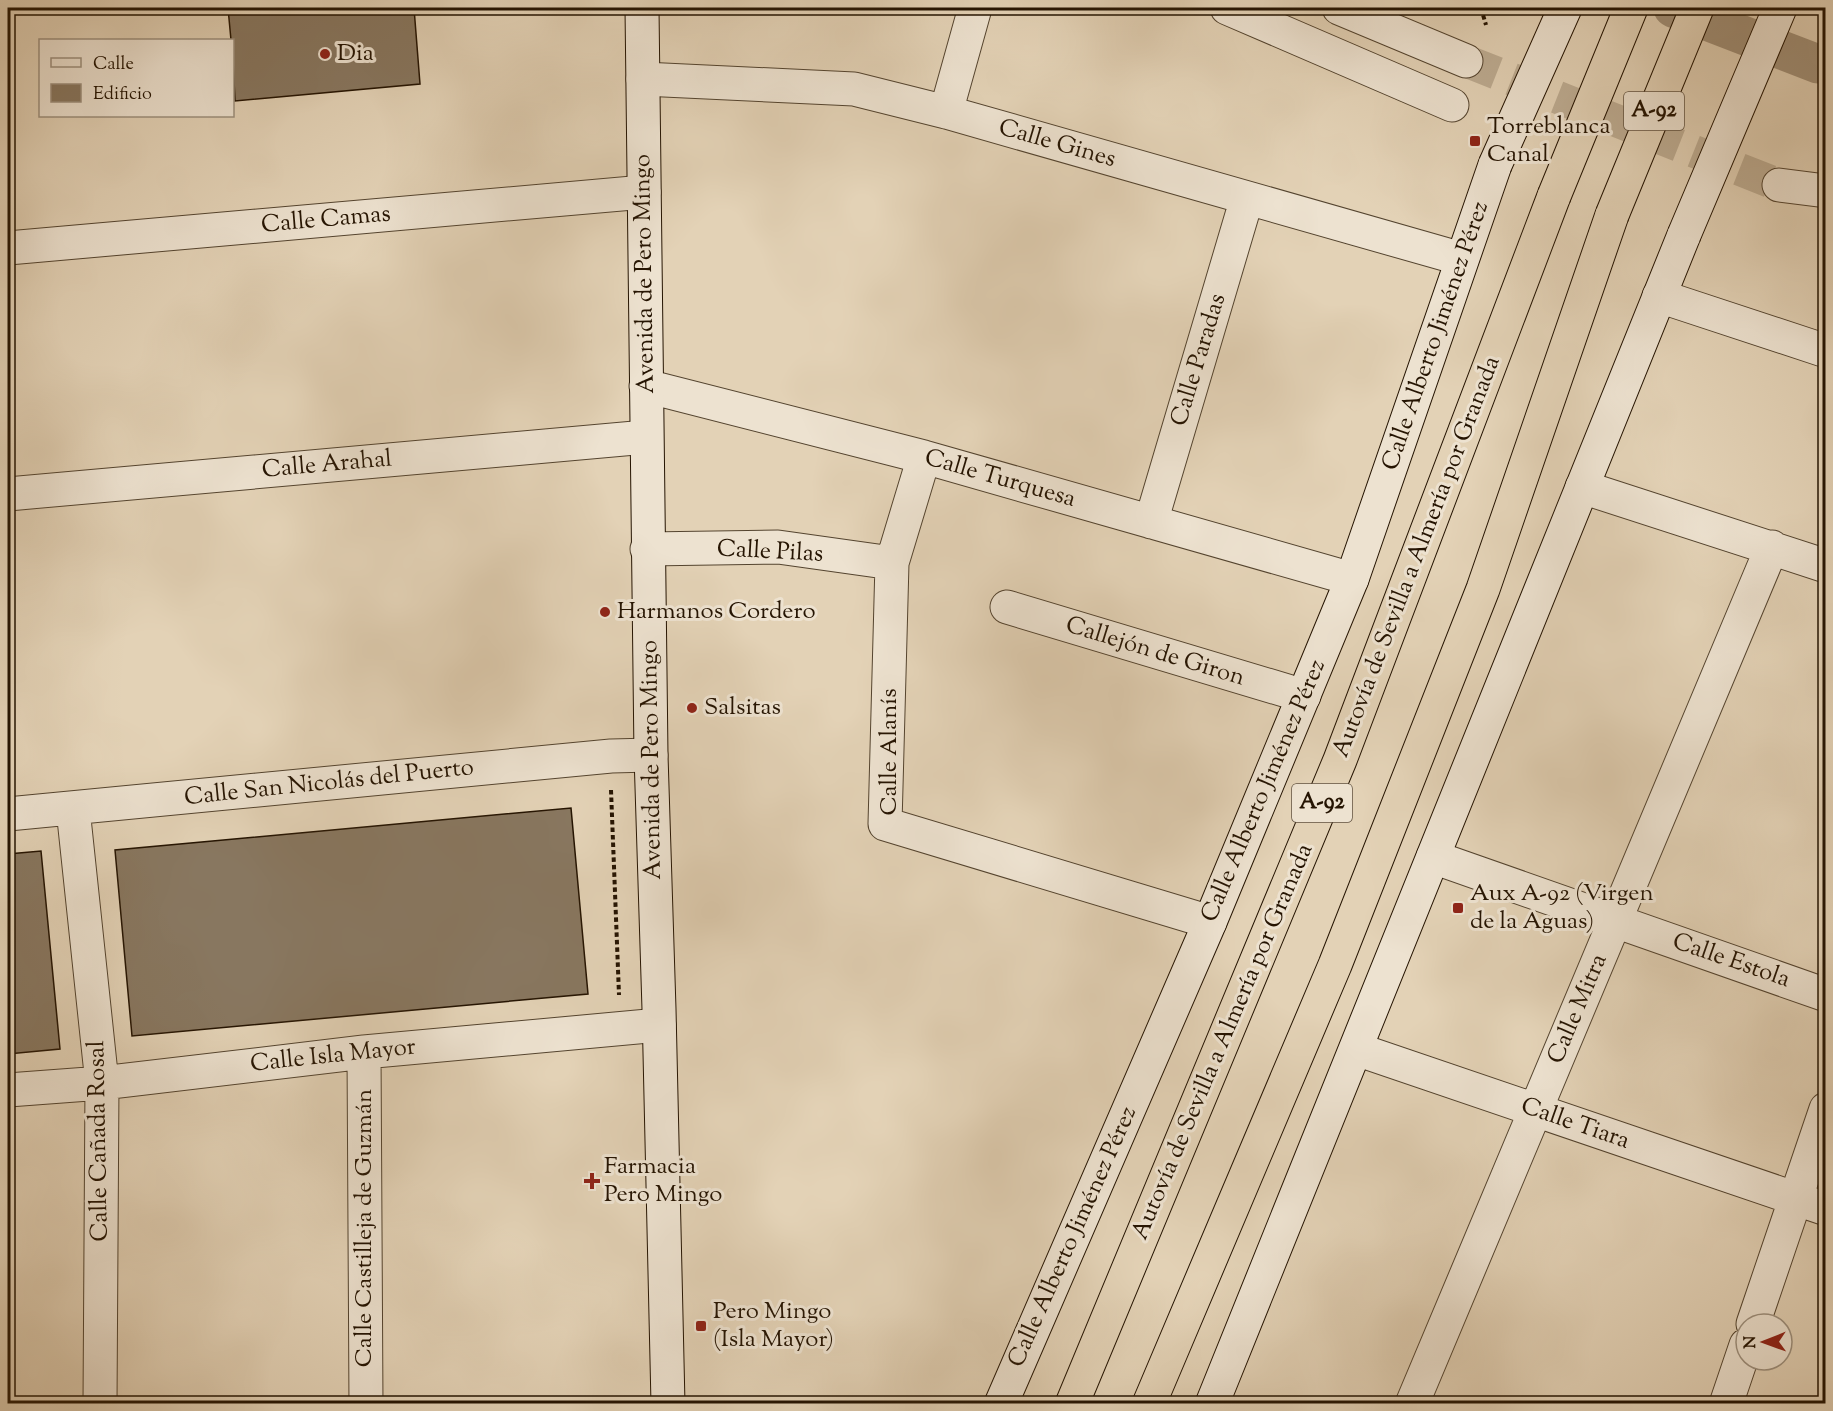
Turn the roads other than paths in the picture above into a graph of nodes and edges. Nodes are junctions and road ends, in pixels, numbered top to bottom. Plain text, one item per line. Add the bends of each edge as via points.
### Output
1 (642, 8) edge
2 (975, 8) edge
3 (1227, 8) edge
4 (1339, 8) edge
5 (1565, 8) edge
6 (1631, 8) edge
7 (1697, 8) edge
8 (1780, 8) edge
9 (1466, 61) tunnel mouth
10 (643, 79) junction
11 (1452, 105) dead end
12 (946, 111) junction
13 (1779, 185) tunnel mouth
14 (1826, 191) edge
15 (644, 192) junction
16 (1246, 198) junction
17 (8, 248) edge
18 (1462, 259) junction
19 (1659, 296) junction
20 (1826, 351) edge
21 (646, 386) junction
22 (646, 437) junction
23 (924, 457) junction
24 (1582, 487) junction
25 (8, 494) edge
26 (1151, 522) junction
27 (1772, 547) junction
28 (647, 549) junction
29 (892, 563) junction
30 (1826, 566) edge
31 (1352, 579) junction
32 (1007, 607) dead end
33 (1304, 696) junction
34 (651, 754) junction
35 (74, 808) junction
36 (8, 814) edge
37 (1432, 857) junction
38 (1615, 921) junction
39 (1210, 922) junction
40 (1826, 995) edge
41 (659, 1025) junction
42 (1356, 1049) junction
43 (364, 1052) junction
44 (102, 1083) junction
45 (8, 1090) edge
46 (1826, 1109) edge
47 (1535, 1111) junction
48 (1795, 1198) junction
49 (1826, 1209) edge
50 (1757, 1312) edge
51 (1741, 1372) edge
52 (1736, 1401) edge
53 (100, 1404) edge
54 (366, 1404) edge
55 (668, 1404) edge
56 (1001, 1404) edge
57 (1072, 1404) edge
58 (1149, 1404) edge
59 (1212, 1404) edge
60 (1412, 1404) edge

1 - 10 street, Avenida de Pero Mingo
2 - 12 street
3 - 11 street
4 - 9 street
5 - 18 street, Calle Alberto Jiménez Pérez, bridge via 1495,165
6 - 57 highway, Autovía de Sevilla a Almería por Granada / A-92, bridge via 1554,196 1340,760
7 - 58 highway, A-92, bridge via 1612,215 1483,589 1335,965
8 - 19 street, bridge
10 - 12 street, Calle Gines via 854,89
10 - 15 street, Avenida de Pero Mingo
12 - 16 street, Calle Gines
13 - 14 street
15 - 17 street, Calle Camas
15 - 21 street, Avenida de Pero Mingo
16 - 18 street, Calle Gines
16 - 26 street, Calle Paradas
18 - 31 street, Calle Alberto Jiménez Pérez
19 - 20 street
19 - 24 street
21 - 22 street, Avenida de Pero Mingo
21 - 23 street, Calle Turquesa
22 - 25 street, Calle Arahal
22 - 28 street, Avenida de Pero Mingo
23 - 26 street, Calle Turquesa
23 - 29 street, Calle Alanís
24 - 27 street
24 - 37 street
26 - 31 street, Calle Turquesa
27 - 30 street
27 - 38 street, Calle Mitra
28 - 29 street, Calle Pilas via 778,547
28 - 34 street, Avenida de Pero Mingo
29 - 39 street, Calle Alanís via 885,824
31 - 33 street, Calle Alberto Jiménez Pérez
32 - 33 street, Callejón de Giron
33 - 39 street, Calle Alberto Jiménez Pérez
34 - 35 street, Calle San Nicolás del Puerto
34 - 41 street, Avenida de Pero Mingo
35 - 36 street, Calle San Nicolás del Puerto
35 - 44 street, Calle Cañada Rosal
37 - 38 street, Calle Estola
37 - 42 street
38 - 40 street, Calle Estola
38 - 47 street, Calle Mitra
39 - 56 street, Calle Alberto Jiménez Pérez
41 - 43 street, Calle Isla Mayor
41 - 55 street, Avenida de Pero Mingo
42 - 47 street, Calle Tiara
42 - 59 street
43 - 44 street, Calle Isla Mayor
43 - 54 street, Calle Castilleja de Guzmán
44 - 45 street, Calle Isla Mayor
44 - 53 street, Calle Cañada Rosal
46 - 48 street
47 - 48 street, Calle Tiara
47 - 60 street, Calle Mitra
48 - 49 street, Calle Tiara
48 - 50 street
51 - 52 street

